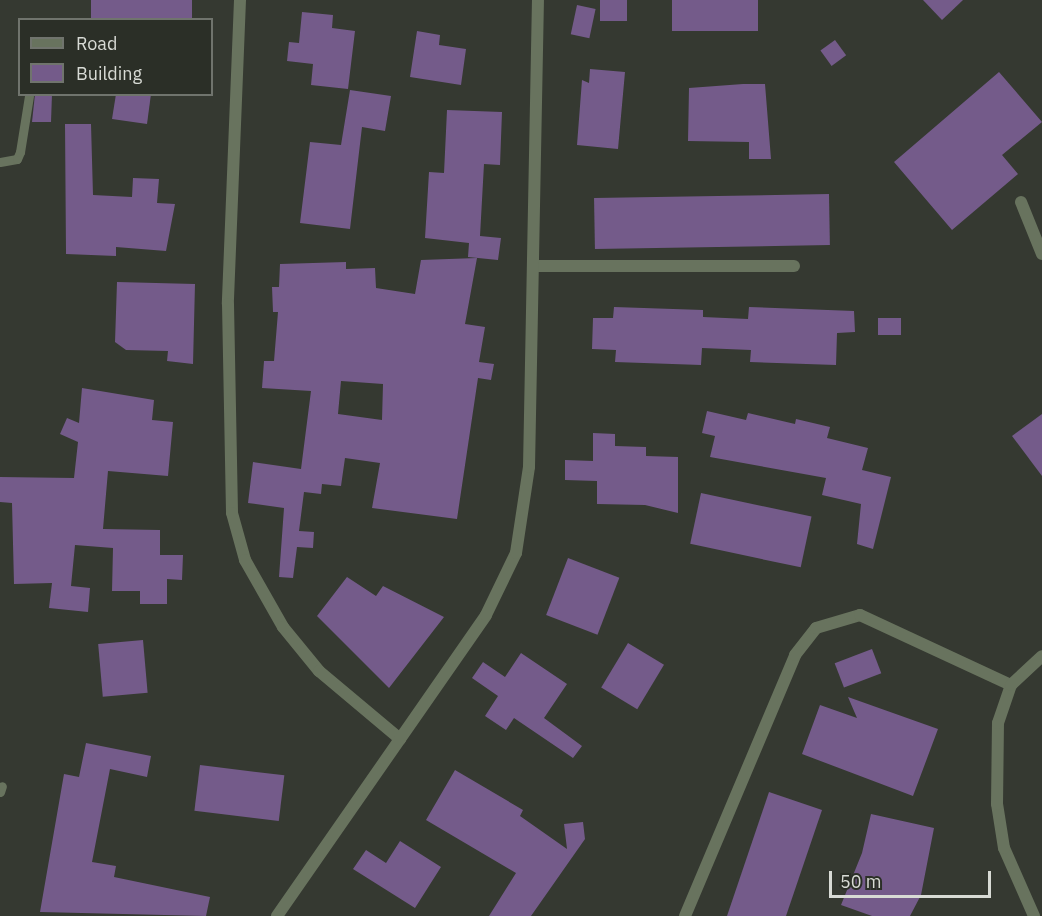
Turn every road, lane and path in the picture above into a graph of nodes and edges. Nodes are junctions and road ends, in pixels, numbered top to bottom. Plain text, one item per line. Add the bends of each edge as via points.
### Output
1 (240, 0) edge
2 (538, 0) edge
3 (28, 96) dead end
4 (0, 162) edge
5 (1020, 202) dead end
6 (1042, 254) edge
7 (533, 266) junction
8 (794, 266) dead end
9 (1042, 656) edge
10 (1011, 684) junction
11 (400, 739) junction
12 (277, 916) edge
13 (684, 916) edge
14 (1034, 916) edge

1 - 11 street via 228,304 232,513 245,561 283,627 319,671
2 - 7 street
3 - 4 lane via 20,152 16,159
5 - 6 street
7 - 8 street
7 - 11 street via 529,466 516,553 486,615
9 - 10 street
10 - 13 street via 860,615 816,628 795,655
10 - 14 street via 998,723 997,804 1004,848
11 - 12 street

